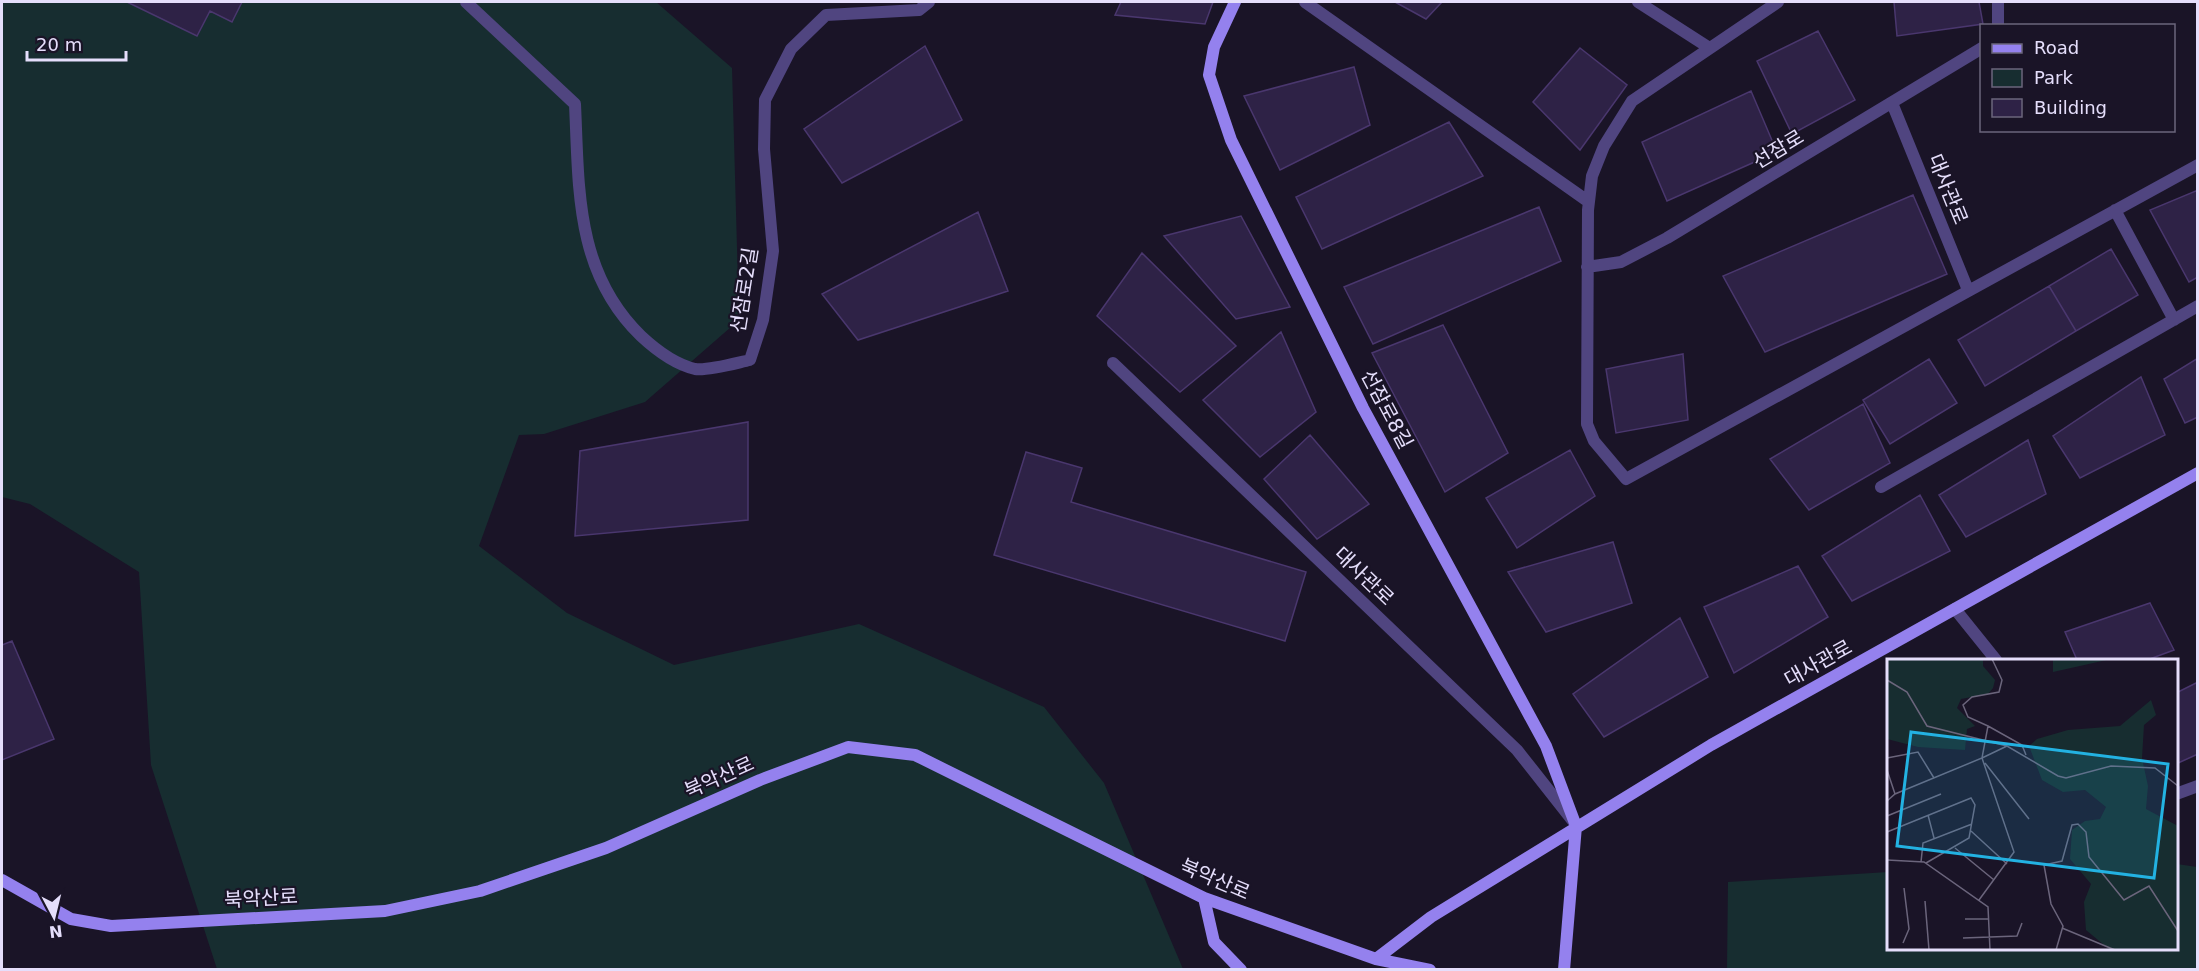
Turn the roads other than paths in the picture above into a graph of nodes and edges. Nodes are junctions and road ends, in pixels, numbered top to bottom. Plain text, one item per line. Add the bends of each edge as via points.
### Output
1 (466, 2) edge
2 (929, 2) edge
3 (1235, 2) edge
4 (1305, 2) edge
5 (1638, 2) edge
6 (1778, 2) edge
7 (1998, 2) edge
8 (1998, 24) edge
9 (1708, 47) junction
10 (1980, 49) edge
11 (1892, 103) junction
12 (2198, 165) edge
13 (1589, 202) junction
14 (2115, 210) junction
15 (1587, 267) junction
16 (1968, 290) junction
17 (2198, 306) edge
18 (2174, 320) junction
19 (1113, 363) dead end
20 (2198, 473) edge
21 (1881, 487) dead end
22 (1955, 609) junction
23 (1995, 659) edge
24 (2198, 786) edge
25 (2178, 793) edge
26 (1576, 826) junction
27 (2, 880) edge
28 (1204, 898) junction
29 (1376, 959) junction
30 (1241, 969) edge
31 (1430, 969) edge
32 (1564, 969) edge

1 - 2 street, 선잠로2길 via 575,104 578,198 593,263 621,317 660,354 697,369 750,360 763,320 773,251 764,149 765,100 791,49 826,15 919,10
3 - 26 street, 선잠로8길 via 1214,46 1209,75 1231,140 1363,408 1546,746
4 - 13 street
5 - 9 street
6 - 9 street
7 - 8 street
9 - 13 street via 1632,101 1604,146 1592,177
10 - 11 street, 선잠로
11 - 15 street, 선잠로 via 1666,238 1621,262
11 - 16 street, 대사관로
12 - 14 street
13 - 15 street
14 - 16 street
14 - 18 street
15 - 16 street via 1587,424 1594,441 1626,479
17 - 18 street
18 - 21 street
19 - 26 street, 대사관로 via 1517,750
20 - 22 street, 대사관로
22 - 23 street
22 - 26 street, 대사관로 via 1711,744
24 - 25 street
26 - 29 street, 대사관로 via 1431,917
26 - 32 street
27 - 28 street, 북악산로 via 71,920 111,926 385,911 480,891 606,848 760,780 848,747 915,755
28 - 29 street, 북악산로
28 - 30 street via 1214,942
29 - 31 street, 북악산로

